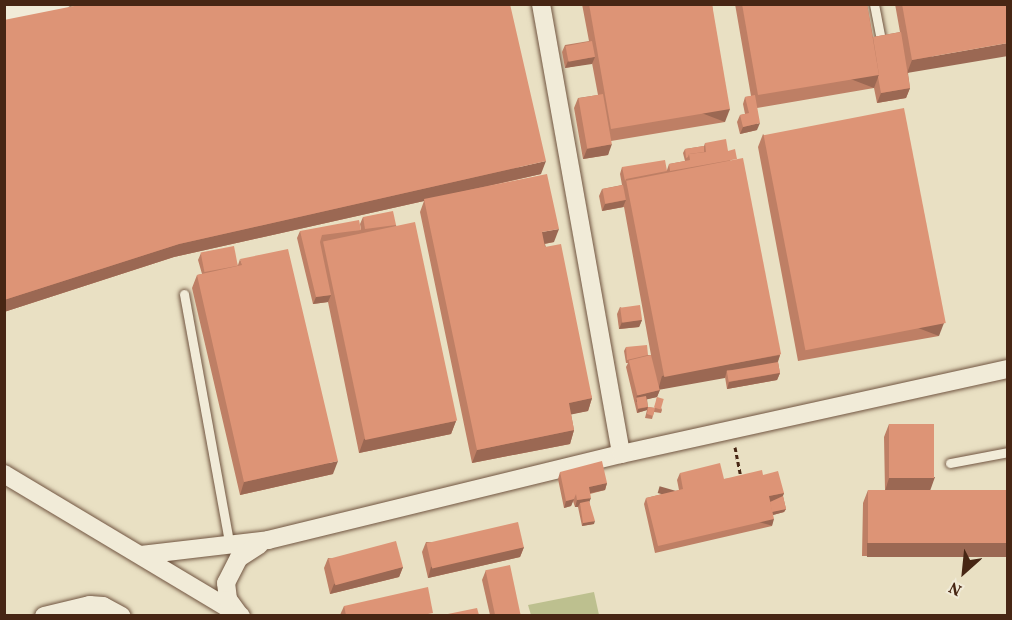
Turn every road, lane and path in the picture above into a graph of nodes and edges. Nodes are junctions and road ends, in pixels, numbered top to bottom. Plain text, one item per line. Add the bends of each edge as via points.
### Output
1 (62, 4) edge
2 (542, 4) edge
3 (874, 4) edge
4 (4, 15) edge
5 (881, 40) edge
6 (184, 294) dead end
7 (1008, 369) edge
8 (732, 430) junction
9 (1008, 452) edge
10 (621, 454) junction
11 (950, 463) dead end
12 (4, 474) edge
13 (742, 482) edge
14 (268, 540) junction
15 (230, 547) junction
16 (141, 555) junction
17 (44, 615) edge
18 (122, 615) edge
19 (240, 615) edge

1 - 4 street
2 - 10 street
3 - 5 lane
6 - 15 lane
7 - 8 street
8 - 10 street
8 - 13 path
9 - 11 lane
10 - 14 street
12 - 16 street
14 - 15 street
14 - 19 street via 238,558 230,569 226,583 228,599
15 - 16 street
16 - 19 street
17 - 18 street via 90,605

